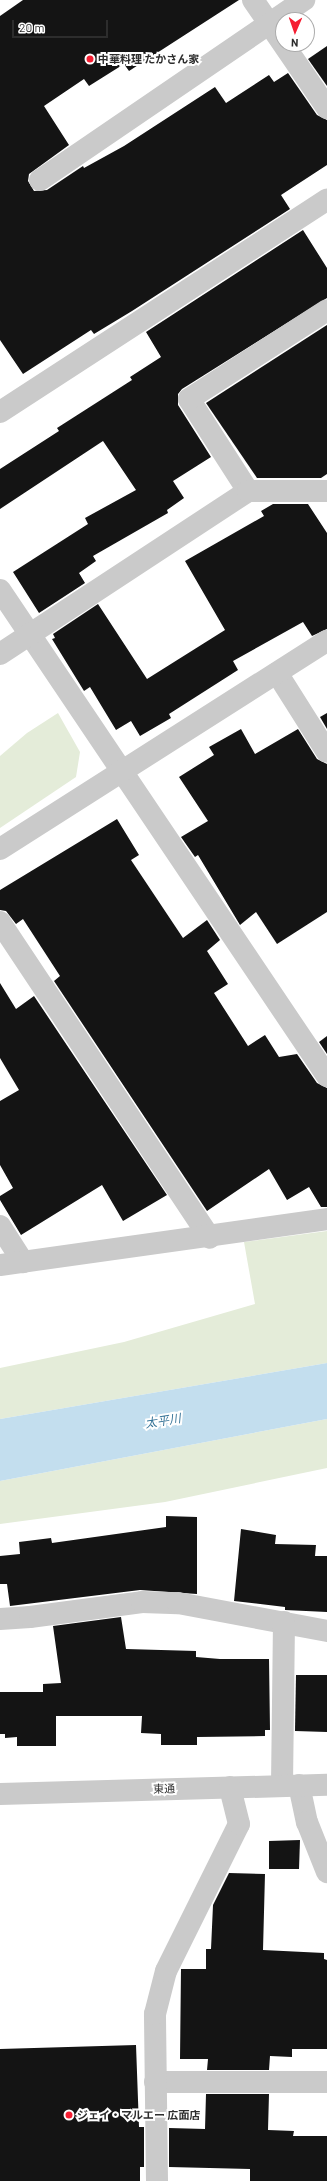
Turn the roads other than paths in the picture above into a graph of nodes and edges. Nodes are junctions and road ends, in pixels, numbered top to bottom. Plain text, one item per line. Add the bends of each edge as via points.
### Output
1 (253, 0) edge
2 (304, 0) edge
3 (269, 24) junction
4 (327, 108) edge
5 (40, 180) dead end
6 (327, 200) edge
7 (327, 310) edge
8 (0, 412) edge
9 (248, 491) junction
10 (327, 491) edge
11 (0, 590) edge
12 (30, 635) junction
13 (327, 641) edge
14 (0, 654) edge
15 (276, 673) junction
16 (327, 752) edge
17 (122, 771) junction
18 (0, 849) edge
19 (0, 922) edge
20 (327, 1076) edge
21 (327, 1219) edge
22 (0, 1226) edge
23 (210, 1238) junction
24 (23, 1262) junction
25 (0, 1265) edge
26 (0, 1619) edge
27 (284, 1622) junction
28 (327, 1631) edge
29 (291, 1785) junction
30 (327, 1785) edge
31 (230, 1787) junction
32 (0, 1794) edge
33 (327, 1872) edge
34 (155, 2082) junction
35 (327, 2082) edge
36 (157, 2181) edge

1 - 3 street
2 - 3 street
3 - 4 street
3 - 5 street
6 - 8 street
7 - 9 street via 189,399
9 - 10 street
9 - 12 street
11 - 12 street
12 - 14 street
12 - 17 street
13 - 15 street
15 - 16 street
15 - 17 street
17 - 18 street
17 - 20 street
19 - 23 street
21 - 23 street
22 - 24 street
23 - 24 street
24 - 25 street
26 - 27 street via 142,1602 178,1603
27 - 28 street
27 - 29 street
29 - 30 street, 東通
29 - 31 street, 東通
29 - 33 street
31 - 32 street, 東通
31 - 34 street via 239,1824 166,1971 155,2014
34 - 35 street
34 - 36 street

